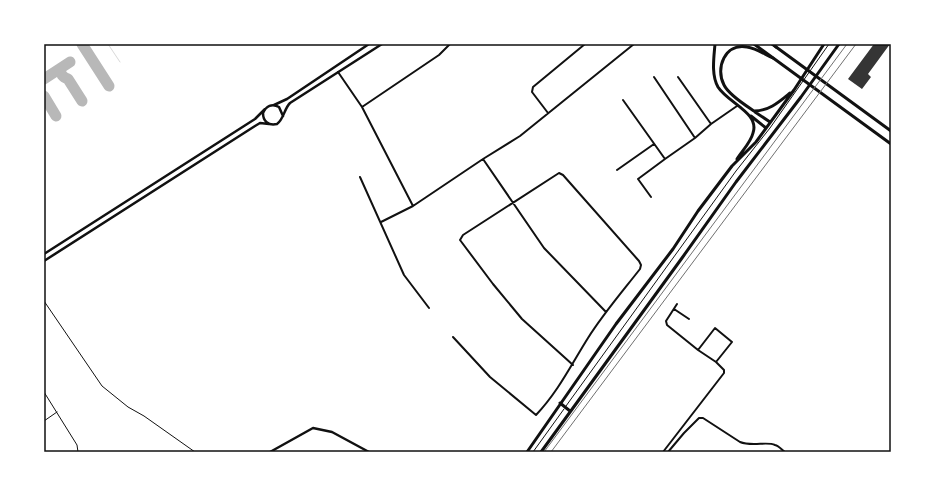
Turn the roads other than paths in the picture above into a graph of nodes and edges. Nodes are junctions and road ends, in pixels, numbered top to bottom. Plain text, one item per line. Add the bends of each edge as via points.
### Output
1 (369, 44) edge
2 (382, 44) edge
3 (450, 44) edge
4 (586, 44) edge
5 (634, 44) edge
6 (715, 44) edge
7 (754, 44) edge
8 (824, 44) edge
9 (829, 44) edge
10 (839, 44) edge
11 (773, 45) edge
12 (772, 58) junction
13 (338, 72) junction
14 (654, 77) dead end
15 (678, 77) dead end
16 (794, 90) junction
17 (622, 100) dead end
18 (273, 105) junction
19 (737, 106) junction
20 (362, 107) junction
21 (265, 109) junction
22 (754, 111) junction
23 (548, 113) junction
24 (283, 116) junction
25 (751, 116) junction
26 (770, 122) junction
27 (269, 124) junction
28 (711, 124) junction
29 (766, 128) junction
30 (891, 131) edge
31 (695, 138) junction
32 (654, 144) junction
33 (891, 144) edge
34 (483, 159) junction
35 (666, 159) junction
36 (732, 166) junction
37 (617, 170) dead end
38 (360, 177) dead end
39 (651, 197) dead end
40 (513, 203) junction
41 (412, 206) junction
42 (381, 222) junction
43 (44, 254) edge
44 (44, 261) edge
45 (44, 301) edge
46 (677, 304) dead end
47 (429, 308) dead end
48 (674, 309) junction
49 (606, 312) junction
50 (689, 319) dead end
51 (453, 337) dead end
52 (698, 350) junction
53 (716, 362) junction
54 (572, 365) junction
55 (44, 392) edge
56 (560, 403) junction
57 (565, 407) junction
58 (570, 411) junction
59 (57, 412) junction
60 (44, 421) edge
61 (78, 452) edge
62 (195, 452) edge
63 (270, 452) edge
64 (369, 452) edge
65 (528, 452) edge
66 (533, 452) edge
67 (541, 452) edge
68 (663, 452) edge
69 (668, 452) edge
70 (786, 452) edge

1 - 18 main road via 283,102
2 - 13 main road
3 - 20 street via 439,55
4 - 23 street via 533,87 532,92
5 - 23 street
6 - 19 main road via 714,62 718,86
7 - 12 main road
8 - 16 main road
9 - 57 lane
10 - 58 main road
11 - 30 main road
12 - 22 main road via 745,46 735,48 726,54 721,64 720,75 724,86
12 - 33 main road
13 - 20 street
13 - 24 main road via 290,103
14 - 31 street
15 - 28 street
16 - 22 main road via 776,105
16 - 26 main road
17 - 32 street
18 - 21 main road
18 - 24 main road via 279,107
19 - 25 main road
19 - 28 street
20 - 41 street
21 - 27 main road via 264,120
21 - 43 main road via 254,119
22 - 26 main road
23 - 34 street via 520,136
24 - 27 main road via 277,124
25 - 29 main road
25 - 36 main road via 754,122 753,134
26 - 29 main road
27 - 44 main road via 260,123 255,126
28 - 31 street
29 - 36 main road
31 - 35 street
32 - 35 street
32 - 37 street
34 - 40 street
34 - 41 street
35 - 39 street via 638,179
36 - 56 main road
38 - 42 street
40 - 49 street via 544,248
40 - 49 street via 559,173 639,261 640,269
40 - 54 street via 463,235 460,240 522,319
41 - 42 street
42 - 47 street via 404,275
45 - 62 lane via 102,386 128,407
46 - 48 street
48 - 50 street
48 - 52 street via 666,321 667,325
49 - 54 street
51 - 54 street via 490,377 536,415 550,401
52 - 53 street
52 - 53 street via 714,328 732,342
53 - 68 street via 723,368 724,373
55 - 59 lane
56 - 57 main road
56 - 65 main road
57 - 58 main road
57 - 66 lane
58 - 67 main road
59 - 60 lane
59 - 61 lane via 77,445
63 - 64 main road via 313,428 332,432
69 - 70 street via 699,418 746,445 771,444

